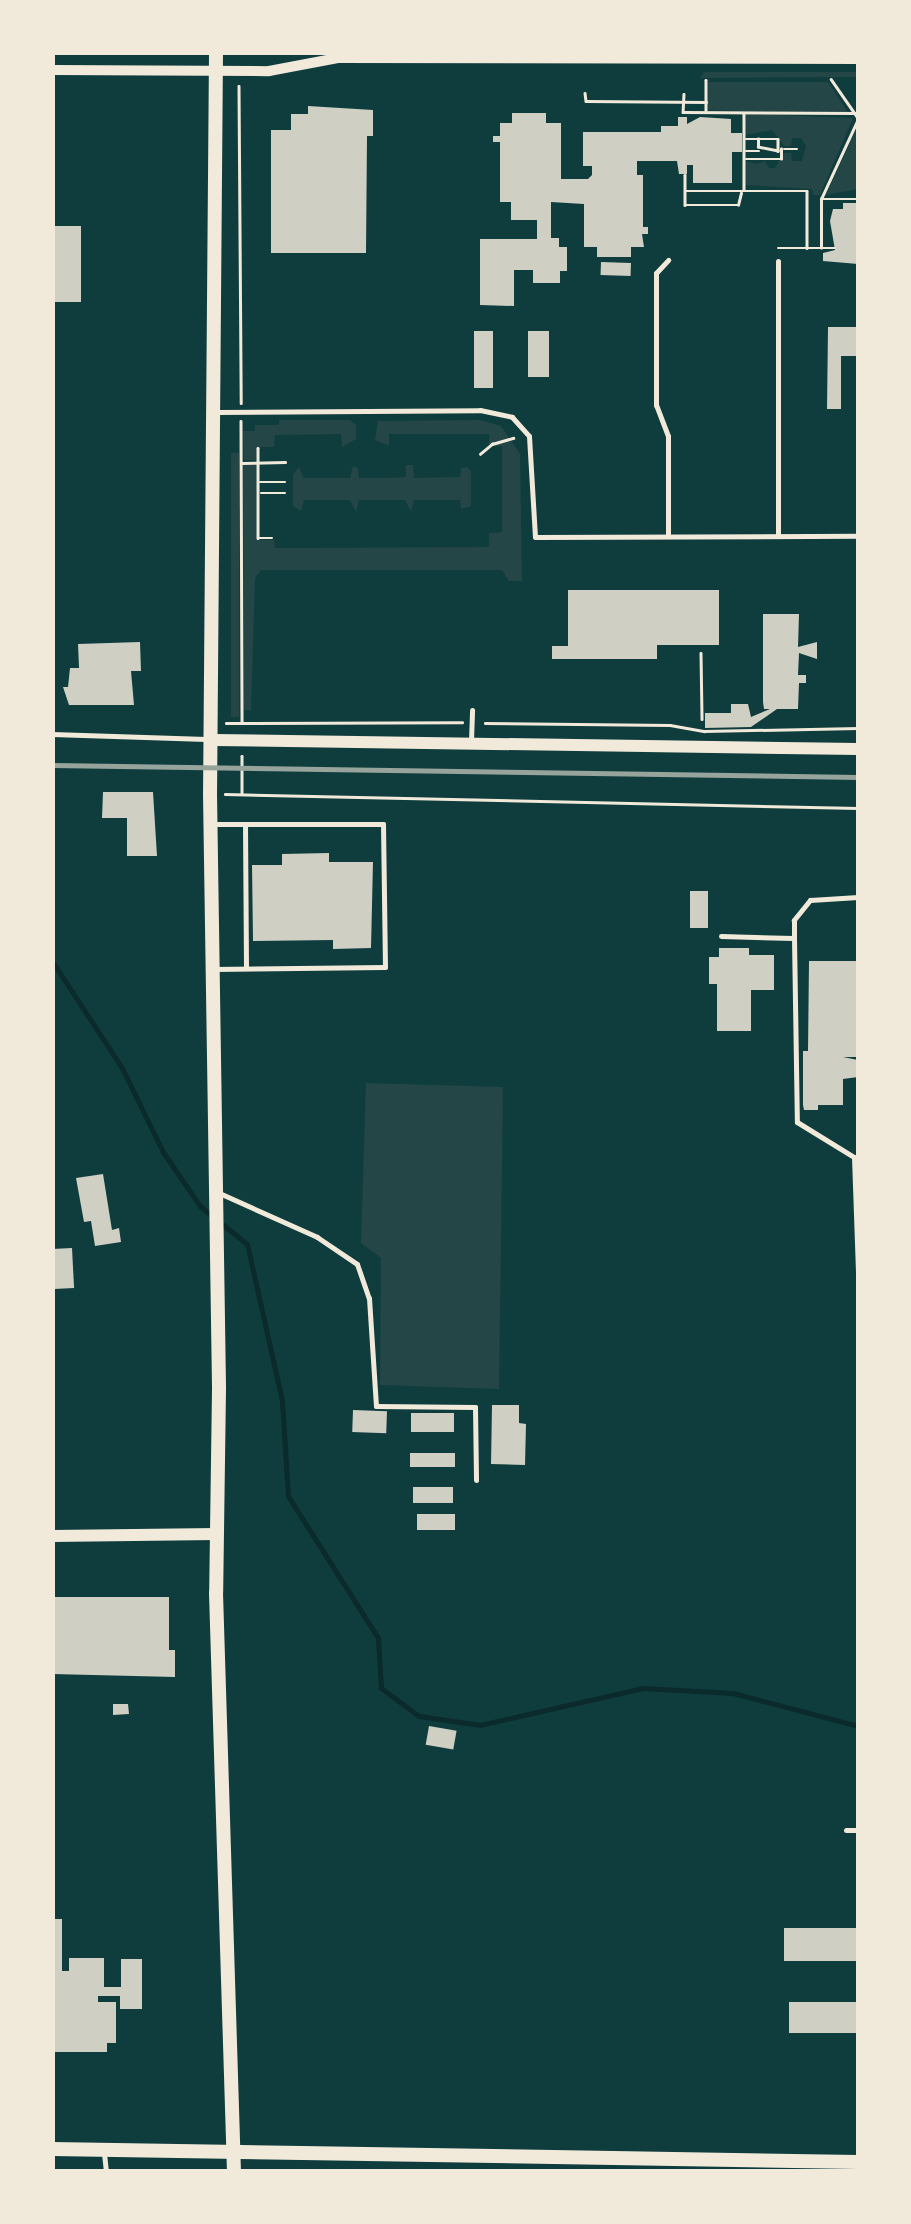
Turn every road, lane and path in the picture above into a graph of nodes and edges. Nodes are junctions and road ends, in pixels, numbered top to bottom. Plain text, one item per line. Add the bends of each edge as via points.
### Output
1 (216, 52) edge
2 (858, 59) edge
3 (216, 69) junction
4 (52, 70) edge
5 (832, 79) dead end
6 (706, 80) dead end
7 (586, 93) dead end
8 (684, 94) dead end
9 (683, 102) junction
10 (706, 102) junction
11 (706, 112) junction
12 (744, 112) junction
13 (855, 113) junction
14 (858, 119) edge
15 (744, 140) junction
16 (758, 140) junction
17 (770, 140) junction
18 (759, 149) junction
19 (770, 149) junction
20 (779, 149) junction
21 (798, 149) dead end
22 (744, 151) junction
23 (744, 159) junction
24 (759, 159) junction
25 (770, 159) junction
26 (684, 176) dead end
27 (684, 191) junction
28 (743, 191) junction
29 (807, 197) junction
30 (822, 198) junction
31 (858, 198) edge
32 (778, 248) dead end
33 (807, 248) junction
34 (821, 248) junction
35 (835, 248) dead end
36 (668, 260) dead end
37 (778, 261) dead end
38 (214, 412) junction
39 (527, 432) junction
40 (258, 448) dead end
41 (480, 454) dead end
42 (258, 462) junction
43 (284, 462) dead end
44 (241, 463) dead end
45 (258, 482) junction
46 (285, 482) dead end
47 (285, 492) dead end
48 (258, 493) junction
49 (668, 536) junction
50 (778, 536) junction
51 (858, 536) edge
52 (272, 538) dead end
53 (701, 653) dead end
54 (472, 710) dead end
55 (702, 718) dead end
56 (472, 722) junction
57 (214, 723) junction
58 (858, 728) edge
59 (52, 734) edge
60 (214, 740) junction
61 (471, 744) junction
62 (858, 750) edge
63 (210, 794) junction
64 (858, 808) edge
65 (210, 824) junction
66 (245, 824) junction
67 (858, 897) edge
68 (721, 936) dead end
69 (794, 938) junction
70 (212, 968) junction
71 (246, 968) junction
72 (215, 1198) junction
73 (858, 1273) edge
74 (476, 1480) dead end
75 (216, 1534) junction
76 (52, 1536) edge
77 (846, 1830) dead end
78 (858, 1830) edge
79 (52, 2149) edge
80 (104, 2150) junction
81 (234, 2152) junction
82 (858, 2162) edge
83 (618, 2166) edge
84 (106, 2172) edge
85 (234, 2172) edge

1 - 3 main road
2 - 3 street via 338,58 270,71
3 - 4 street
3 - 38 main road
5 - 13 path
6 - 10 path
7 - 9 path via 586,101
8 - 9 path
9 - 10 path
9 - 11 path via 683,114
10 - 11 path
11 - 12 path
12 - 13 path
12 - 15 path
13 - 14 path
14 - 30 path
15 - 16 path
15 - 22 path
16 - 17 path
16 - 18 path
17 - 19 path
17 - 20 path via 778,140
18 - 19 path
18 - 22 path
18 - 24 path
19 - 20 path
19 - 25 path
20 - 21 path
20 - 25 path via 781,159
22 - 23 path
23 - 24 path
23 - 28 path
24 - 25 path
26 - 27 path
27 - 28 path
27 - 28 path via 685,205 738,205
28 - 29 path via 807,191
29 - 30 path
29 - 33 path
30 - 31 path
30 - 34 path
32 - 33 path
33 - 34 path
34 - 35 path
36 - 49 lane via 656,273 656,405 668,436
37 - 50 lane
38 - 39 lane via 480,410 512,417
38 - 57 main road
39 - 41 path
39 - 49 lane via 535,537
40 - 42 path
42 - 43 path
42 - 44 path
42 - 45 path
45 - 46 path
45 - 48 path
47 - 48 path
48 - 52 path via 258,538
49 - 50 lane
50 - 51 lane
53 - 55 path
54 - 56 lane
56 - 57 path
56 - 58 path via 720,731
56 - 61 lane
57 - 60 main road
59 - 60 lane
60 - 61 street
60 - 63 main road
61 - 62 street
63 - 64 path
63 - 65 main road
65 - 66 lane
65 - 70 main road
66 - 71 lane
66 - 71 lane via 384,824 384,967
67 - 69 lane via 810,900 794,920
68 - 69 lane
69 - 73 lane via 796,1122 854,1157
70 - 71 lane
70 - 72 main road
72 - 74 lane via 316,1236 357,1264 370,1298 376,1406 476,1407
72 - 75 main road
75 - 76 street
75 - 81 main road
77 - 78 lane
79 - 80 main road
80 - 81 main road
80 - 84 lane
81 - 83 main road
81 - 85 main road
82 - 83 main road

